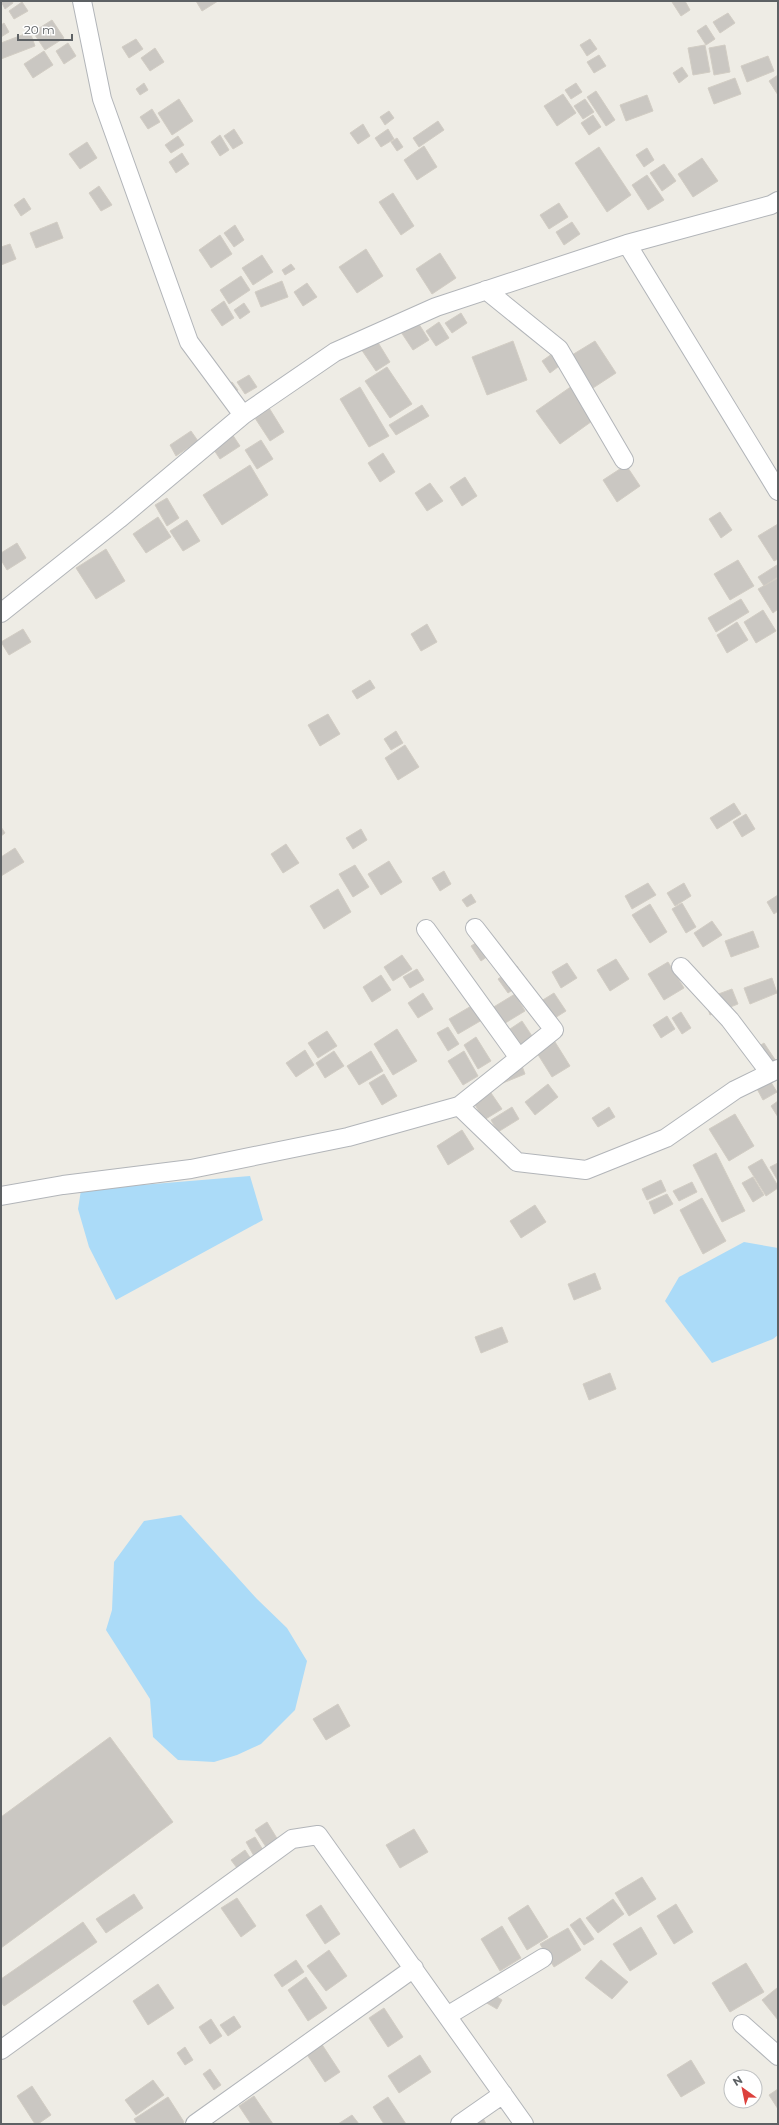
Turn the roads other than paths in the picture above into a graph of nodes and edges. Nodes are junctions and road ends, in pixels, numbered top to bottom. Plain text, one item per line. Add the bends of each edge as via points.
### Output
1 (82, 1) edge
2 (778, 201) edge
3 (627, 244) junction
4 (486, 290) junction
5 (243, 415) junction
6 (624, 460) dead end
7 (778, 491) edge
8 (1, 613) edge
9 (475, 928) dead end
10 (426, 929) dead end
11 (681, 967) dead end
12 (519, 1058) junction
13 (774, 1071) edge
14 (459, 1106) junction
15 (1, 1196) edge
16 (543, 1958) dead end
17 (414, 1968) junction
18 (447, 2016) junction
19 (742, 2024) dead end
20 (1, 2050) edge
21 (778, 2056) edge
22 (503, 2094) junction
23 (199, 2123) edge
24 (460, 2124) edge
25 (524, 2124) edge

1 - 5 street via 102,99 189,342
2 - 3 street
3 - 4 street
3 - 7 street
4 - 5 street via 436,307 335,352
4 - 6 street via 559,349
5 - 8 street
9 - 12 street via 554,1030
10 - 12 street
11 - 13 street
12 - 14 street
13 - 14 street via 735,1090 666,1138 586,1170 517,1162
14 - 15 street via 348,1137 191,1169 63,1185
16 - 18 street
17 - 18 street
17 - 20 street via 318,1835 292,1839
17 - 23 street
18 - 22 street
19 - 21 street
22 - 24 street
22 - 25 street

